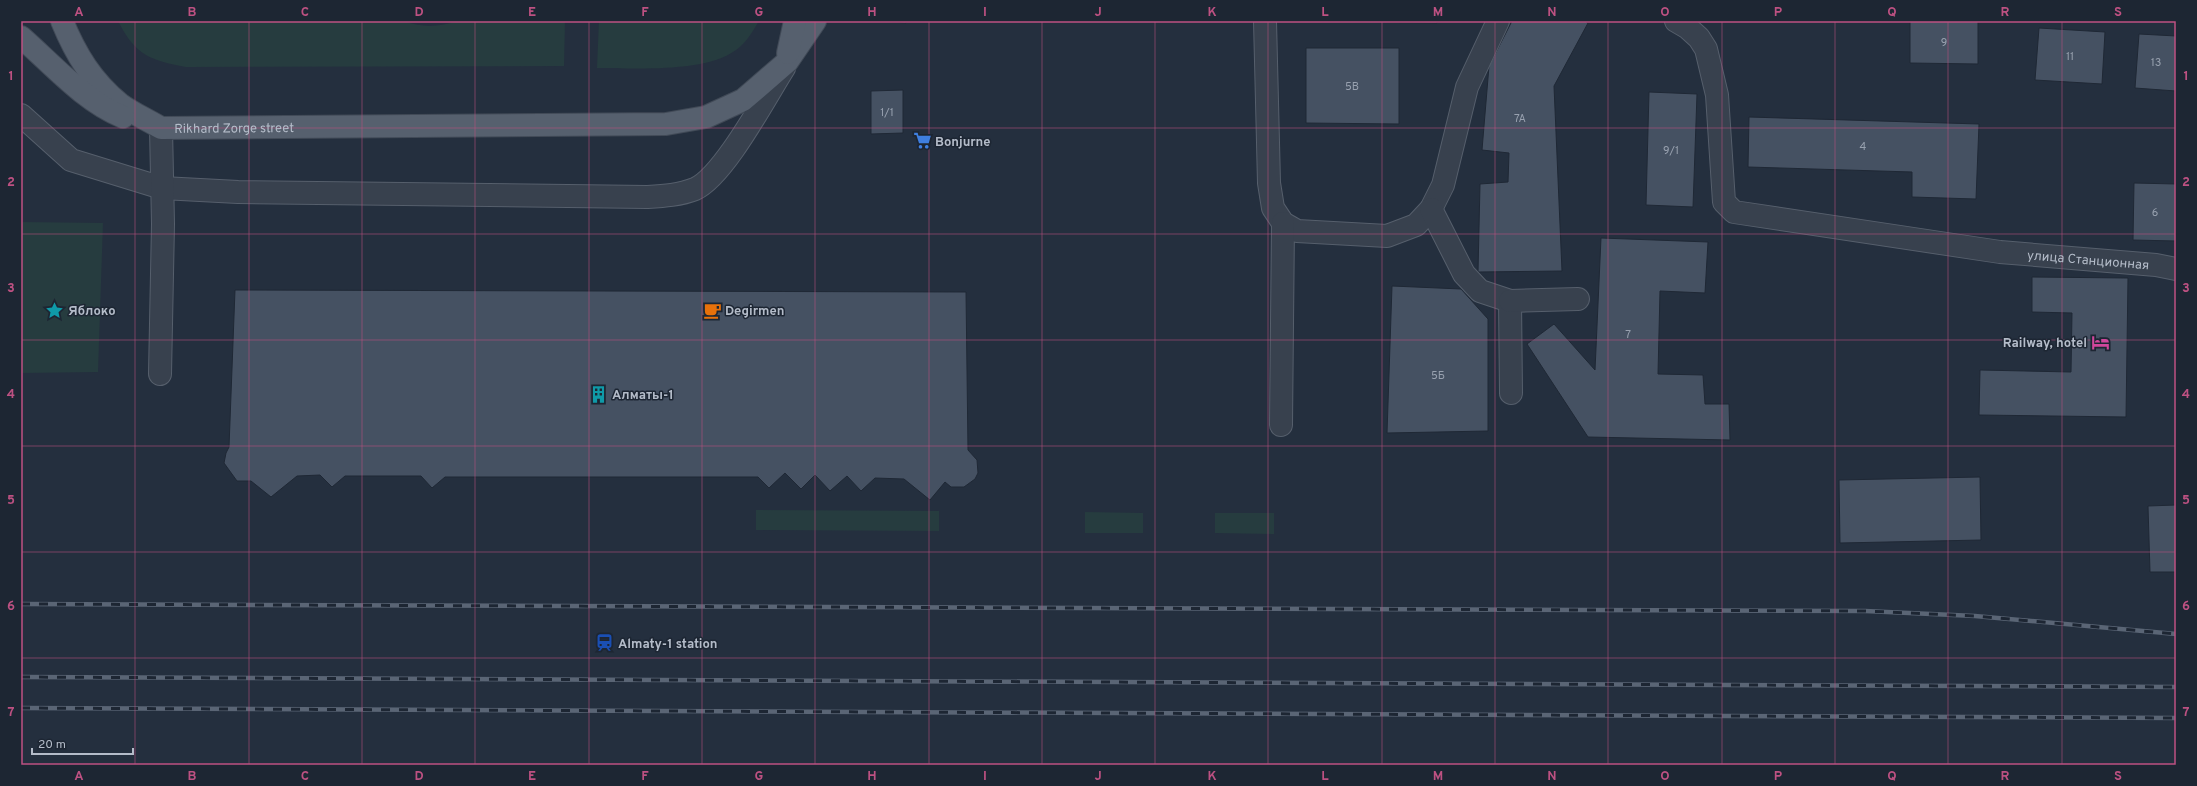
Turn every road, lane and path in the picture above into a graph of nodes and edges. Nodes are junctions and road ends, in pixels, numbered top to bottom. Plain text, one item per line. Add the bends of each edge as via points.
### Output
1 (62, 21) edge
2 (795, 21) edge
3 (815, 21) edge
4 (1265, 21) edge
5 (1498, 21) edge
6 (1676, 21) edge
7 (21, 37) edge
8 (787, 62) junction
9 (21, 115) edge
10 (161, 128) junction
11 (162, 188) junction
12 (1431, 209) junction
13 (1283, 223) junction
14 (2176, 269) edge
15 (1578, 299) dead end
16 (1510, 301) junction
17 (160, 374) dead end
18 (1511, 393) dead end
19 (1281, 426) dead end

1 - 10 main road via 73,49 94,80 121,105
2 - 8 main road
3 - 8 main road, Rikhard Zorge street
4 - 13 street via 1269,183 1273,208
5 - 12 street via 1467,87 1443,185
6 - 14 street, улица Станционная via 1699,38 1706,49 1717,95 1724,202 1734,212 2000,252 2156,265
7 - 10 main road, Rikhard Zorge street via 109,112 130,121
8 - 10 main road, Rikhard Zorge street via 743,100 706,117 666,124
8 - 11 street via 726,160 712,177 696,188 670,196 238,192
9 - 11 street via 71,160
10 - 11 street
11 - 17 street
12 - 13 street via 1416,225 1387,236 1297,231
12 - 16 street via 1464,274 1480,291
13 - 19 street
15 - 16 street
16 - 18 street

